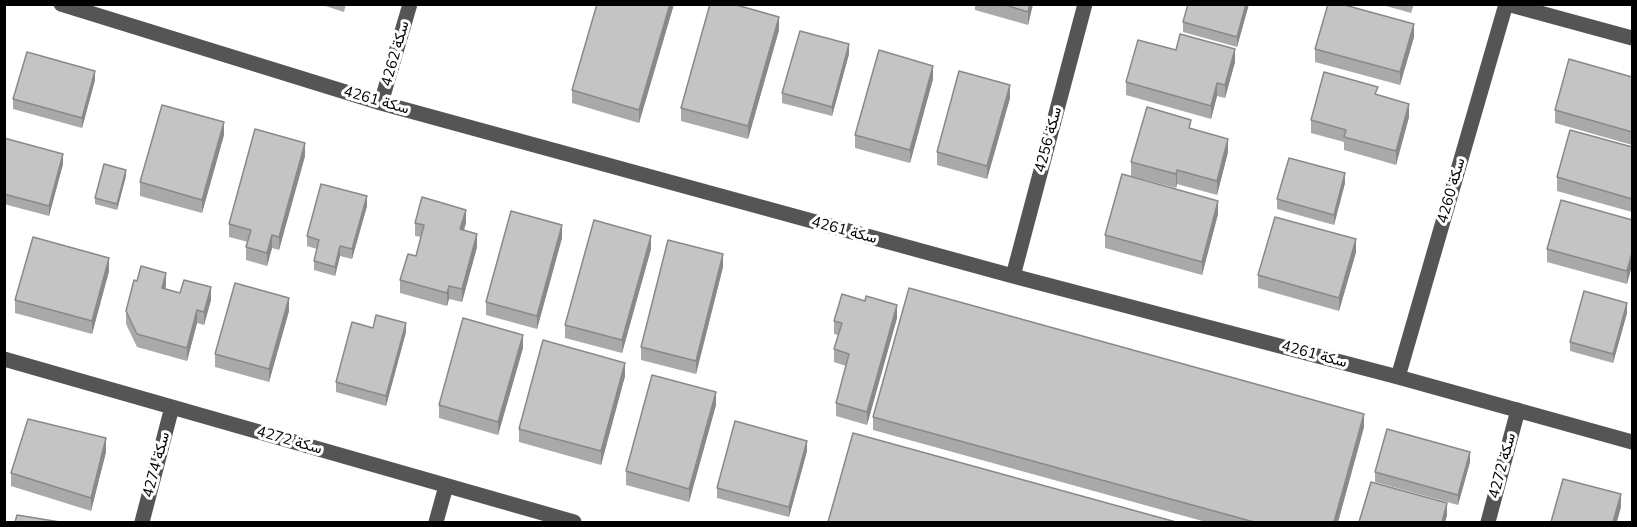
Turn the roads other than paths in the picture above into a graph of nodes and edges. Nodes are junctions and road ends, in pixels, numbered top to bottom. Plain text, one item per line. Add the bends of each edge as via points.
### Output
1 (61, 4) edge
2 (410, 4) edge
3 (1086, 4) edge
4 (1507, 4) edge
5 (1632, 38) edge
6 (381, 103) junction
7 (1013, 276) junction
8 (4, 359) edge
9 (1398, 377) junction
10 (172, 407) junction
11 (1518, 410) junction
12 (1632, 442) edge
13 (446, 486) junction
14 (142, 522) edge
15 (436, 522) edge
16 (574, 522) edge
17 (1488, 522) edge

1 - 6 street, سكة 4261
2 - 6 street, سكة 4262
3 - 7 street, سكة 4256
4 - 5 street
4 - 9 street, سكة 4260
6 - 7 street, سكة 4261
7 - 9 street, سكة 4261
8 - 10 street, سكة 4272
9 - 11 street, سكة 4261
10 - 13 street, سكة 4272
10 - 14 street, سكة 4274
11 - 12 street, سكة 4261
11 - 17 street, سكة 4272
13 - 15 street
13 - 16 street, سكة 4272

